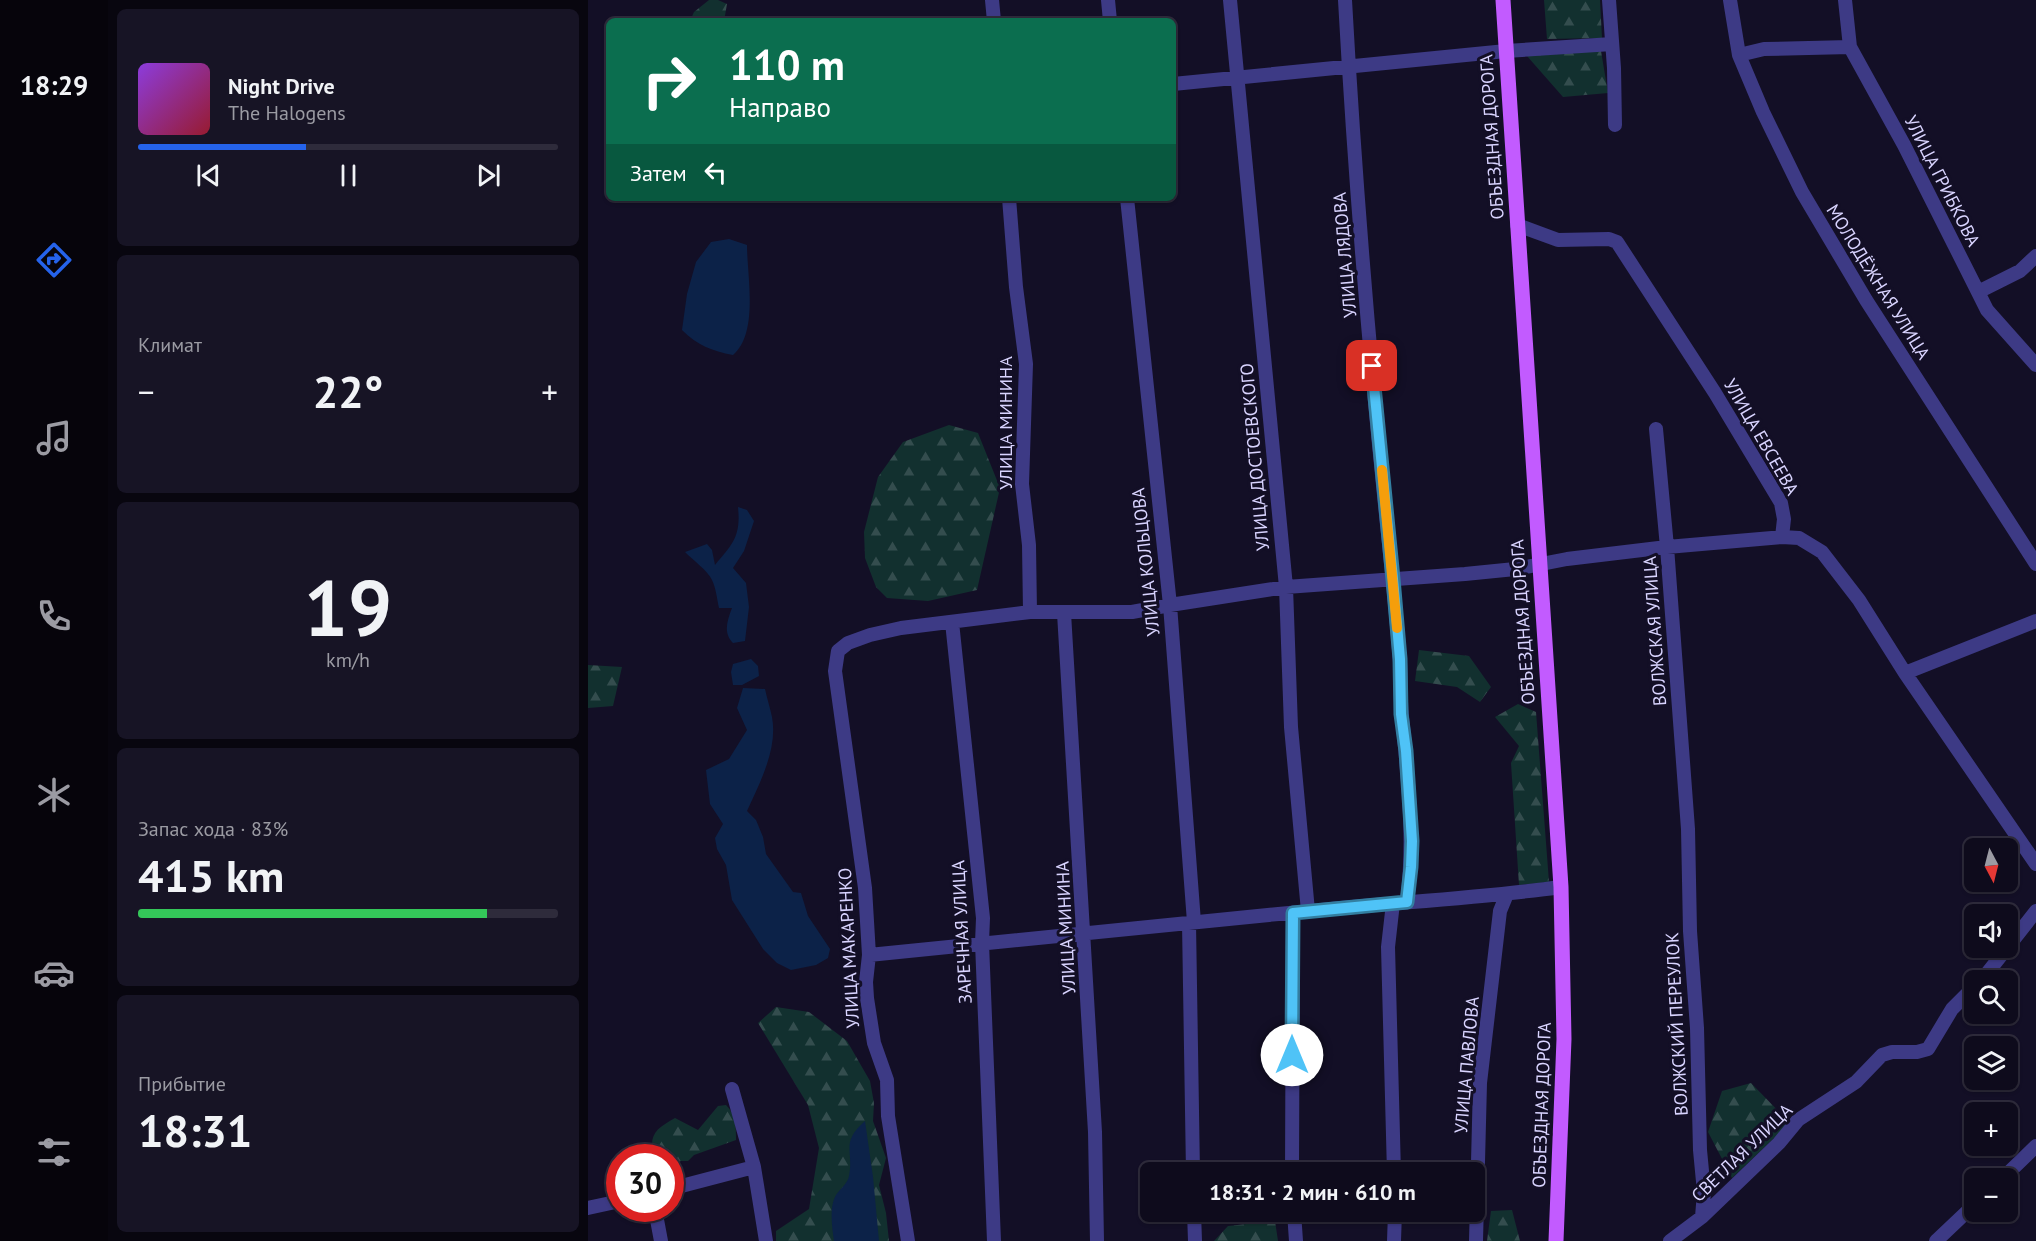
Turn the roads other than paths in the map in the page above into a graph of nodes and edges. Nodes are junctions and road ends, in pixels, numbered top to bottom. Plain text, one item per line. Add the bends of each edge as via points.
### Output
1 (992, 0) edge
2 (1108, 0) edge
3 (1230, 0) edge
4 (1345, 0) edge
5 (1503, 0) edge
6 (1609, 0) edge
7 (1730, 0) edge
8 (1845, 0) edge
9 (994, 18) edge
10 (1110, 18) edge
11 (1612, 44) junction
12 (1850, 47) junction
13 (1506, 51) junction
14 (1739, 55) junction
15 (1349, 67) junction
16 (1238, 78) junction
17 (1176, 84) edge
18 (1615, 125) dead end
19 (1009, 201) edge
20 (1127, 201) edge
21 (1517, 225) junction
22 (2036, 256) edge
23 (1978, 292) junction
24 (2036, 365) edge
25 (1656, 429) dead end
26 (1782, 537) junction
27 (1667, 547) junction
28 (1539, 564) junction
29 (2036, 564) edge
30 (1393, 579) junction
31 (1286, 587) junction
32 (1170, 604) junction
33 (1030, 612) junction
34 (1064, 613) junction
35 (2036, 621) edge
36 (952, 622) junction
37 (1905, 673) junction
38 (1688, 829) joint
39 (2036, 864) edge
40 (1561, 887) junction
41 (1507, 894) junction
42 (1400, 902) junction
43 (1308, 911) junction
44 (2036, 911) edge
45 (1293, 913) junction
46 (1192, 923) junction
47 (1084, 932) junction
48 (982, 943) junction
49 (868, 955) junction
50 (1992, 970) edge
51 (1964, 997) edge
52 (732, 1089) dead end
53 (2036, 1146) edge
54 (1193, 1162) edge
55 (1292, 1162) edge
56 (1394, 1162) edge
57 (754, 1167) junction
58 (2013, 1168) edge
59 (684, 1185) edge
60 (606, 1204) edge
61 (588, 1208) edge
62 (1964, 1214) edge
63 (1702, 1217) junction
64 (657, 1222) edge
65 (1194, 1222) edge
66 (1295, 1222) edge
67 (1395, 1222) edge
68 (661, 1241) edge
69 (766, 1241) edge
70 (908, 1241) edge
71 (994, 1241) edge
72 (1097, 1241) edge
73 (1195, 1241) edge
74 (1296, 1241) edge
75 (1394, 1241) edge
76 (1476, 1241) edge
77 (1556, 1241) edge
78 (1670, 1241) edge
79 (1936, 1241) edge

1 - 9 street
2 - 10 street
3 - 16 street, УЛИЦА ДОСТОЕВСКОГО
4 - 15 street, УЛИЦА ЛЯДОВА
5 - 13 main road, ОБЪЕЗДНАЯ ДОРОГА
6 - 11 street
7 - 14 street, МОЛОДЁЖНАЯ УЛИЦА
8 - 12 street, УЛИЦА ГРИБКОВА
11 - 13 street
11 - 18 street
12 - 14 street via 1764,49
12 - 23 street, УЛИЦА ГРИБКОВА
13 - 15 street
13 - 21 main road, ОБЪЕЗДНАЯ ДОРОГА
14 - 29 street, МОЛОДЁЖНАЯ УЛИЦА via 1802,192 1866,300
15 - 16 street
15 - 30 street, УЛИЦА ЛЯДОВА
16 - 17 street
16 - 31 street, УЛИЦА ДОСТОЕВСКОГО
19 - 33 street, УЛИЦА МИНИНА via 1026,364 1022,484 1029,545
20 - 32 street, УЛИЦА КОЛЬЦОВА
21 - 26 street, УЛИЦА ЕВСЕЕВА via 1558,240 1617,242 1781,503 1785,519
21 - 28 main road, ОБЪЕЗДНАЯ ДОРОГА
22 - 23 street via 2020,271
23 - 24 street, УЛИЦА ГРИБКОВА via 1987,310
25 - 27 street, ВОЛЖСКАЯ УЛИЦА
26 - 27 street
26 - 37 street via 1799,538 1822,552 1859,600
27 - 28 street
27 - 38 street, ВОЛЖСКАЯ УЛИЦА
28 - 30 street
28 - 40 main road, ОБЪЕЗДНАЯ ДОРОГА
30 - 31 street
30 - 42 street, УЛИЦА ЛЯДОВА via 1412,841 1411,867
31 - 32 street
31 - 43 street, УЛИЦА ДОСТОЕВСКОГО via 1291,727
32 - 34 street via 1132,612
32 - 46 street, УЛИЦА КОЛЬЦОВА
33 - 34 street
33 - 36 street
34 - 47 street, УЛИЦА МИНИНА
35 - 37 street
36 - 48 street, ЗАРЕЧНАЯ УЛИЦА via 983,918
36 - 49 street, УЛИЦА МАКАРЕНКО via 870,635 838,651 835,671 866,888
37 - 39 street
38 - 63 street, ВОЛЖСКИЙ ПЕРЕУЛОК
40 - 41 street
40 - 77 main road, ОБЪЕЗДНАЯ ДОРОГА via 1564,1039
41 - 42 street
41 - 76 street, УЛИЦА ПАВЛОВА via 1500,911 1480,1083
42 - 43 street
42 - 56 street, УЛИЦА ЛЯДОВА via 1388,946
43 - 45 street
44 - 50 street
45 - 46 street
45 - 55 street
46 - 47 street
46 - 54 street, УЛИЦА КОЛЬЦОВА
47 - 48 street
47 - 72 street, УЛИЦА МИНИНА
48 - 49 street
48 - 71 street, ЗАРЕЧНАЯ УЛИЦА
49 - 70 street, УЛИЦА МАКАРЕНКО via 867,998 874,1043 887,1080 888,1116
51 - 63 street, СВЕТЛАЯ УЛИЦА via 1952,1009 1928,1049 1882,1055 1856,1082 1798,1120
52 - 57 street
53 - 58 street
57 - 59 street
57 - 69 street
60 - 61 street
62 - 79 street
63 - 78 street, СВЕТЛАЯ УЛИЦА
64 - 68 street
65 - 73 street
66 - 74 street
67 - 75 street

